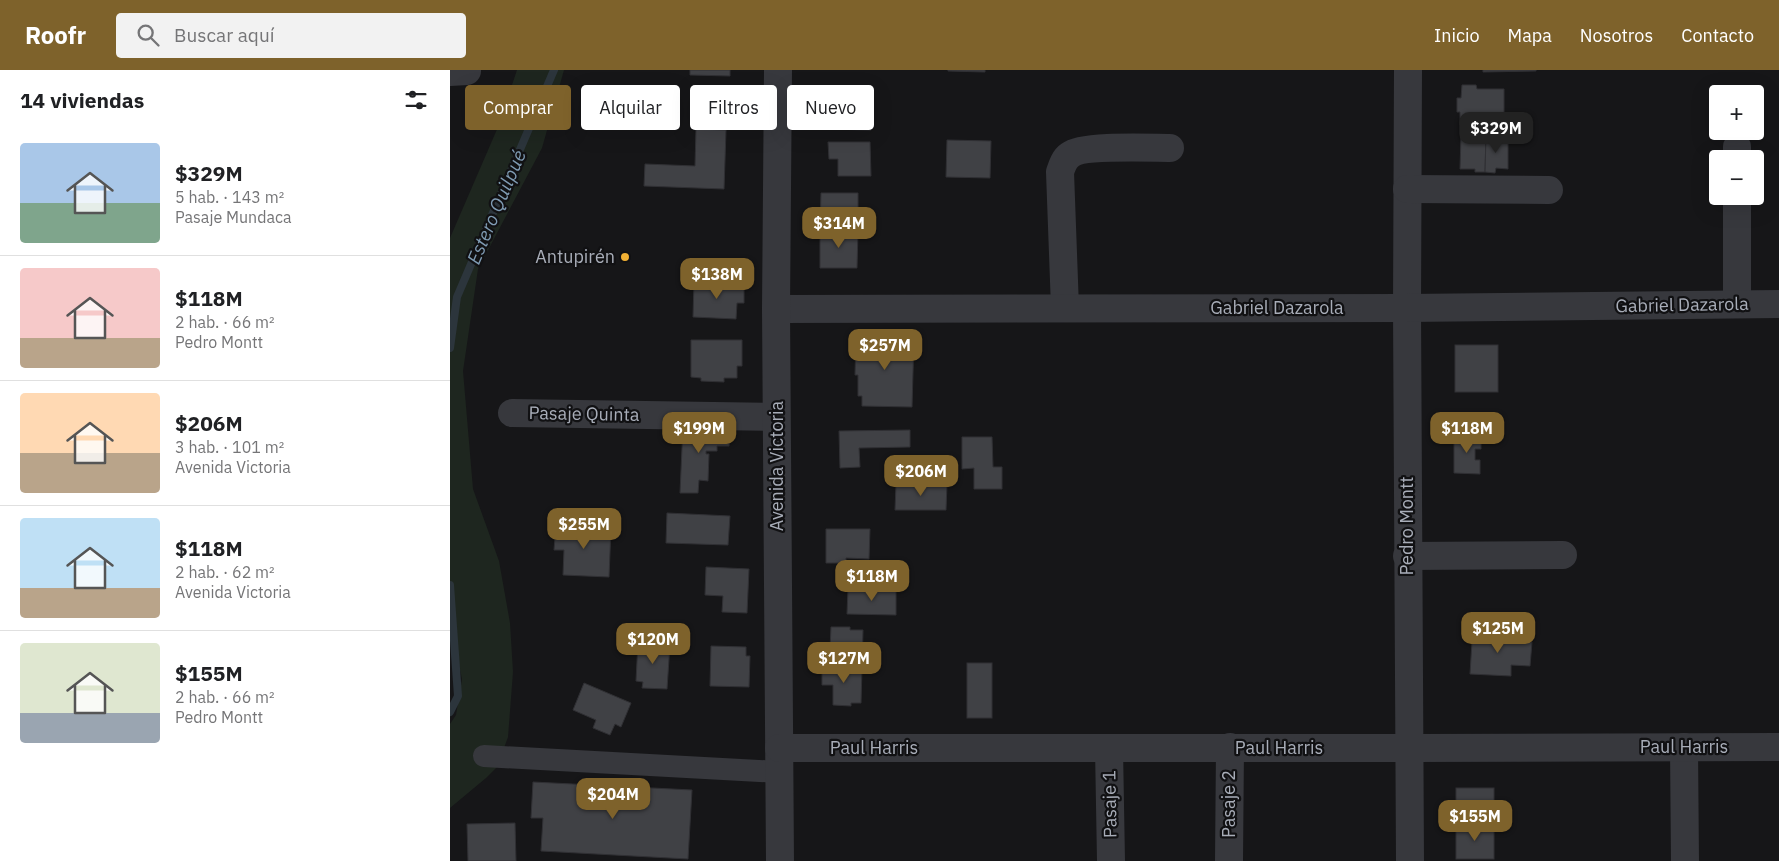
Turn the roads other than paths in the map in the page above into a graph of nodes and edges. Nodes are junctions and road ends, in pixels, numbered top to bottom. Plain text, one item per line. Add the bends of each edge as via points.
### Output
1 (778, 70) edge
2 (1408, 70) edge
3 (1170, 148) dead end
4 (1407, 189) junction
5 (1549, 190) dead end
6 (1737, 205) edge
7 (1737, 304) junction
8 (1779, 304) edge
9 (1065, 308) junction
10 (1407, 308) junction
11 (776, 309) junction
12 (512, 413) dead end
13 (776, 417) junction
14 (1563, 555) dead end
15 (1408, 556) junction
16 (1230, 747) junction
17 (1684, 747) junction
18 (1779, 747) edge
19 (1109, 748) junction
20 (1409, 748) junction
21 (484, 756) dead end
22 (779, 760) junction
23 (780, 861) edge
24 (1111, 861) edge
25 (1229, 861) edge
26 (1410, 861) edge
27 (1685, 861) edge

1 - 11 street, Avenida Victoria
2 - 4 street, Pedro Montt
3 - 9 street via 1086,149 1070,155 1063,162 1060,172
4 - 5 street
4 - 10 street, Pedro Montt
6 - 7 street
7 - 8 street, Gabriel Dazarola
7 - 10 street, Gabriel Dazarola
9 - 10 street, Gabriel Dazarola
9 - 11 street, Gabriel Dazarola
10 - 15 street, Pedro Montt
11 - 13 street, Avenida Victoria
12 - 13 street, Pasaje Quinta
13 - 22 street, Avenida Victoria
14 - 15 street
15 - 20 street, Pedro Montt
16 - 19 street, Paul Harris
16 - 20 street, Paul Harris
16 - 25 street, Pasaje 2
17 - 18 street, Paul Harris
17 - 20 street, Paul Harris
17 - 27 street
19 - 22 street, Paul Harris
19 - 24 street, Pasaje 1
20 - 26 street, Pedro Montt
21 - 22 street
22 - 23 street, Avenida Victoria

